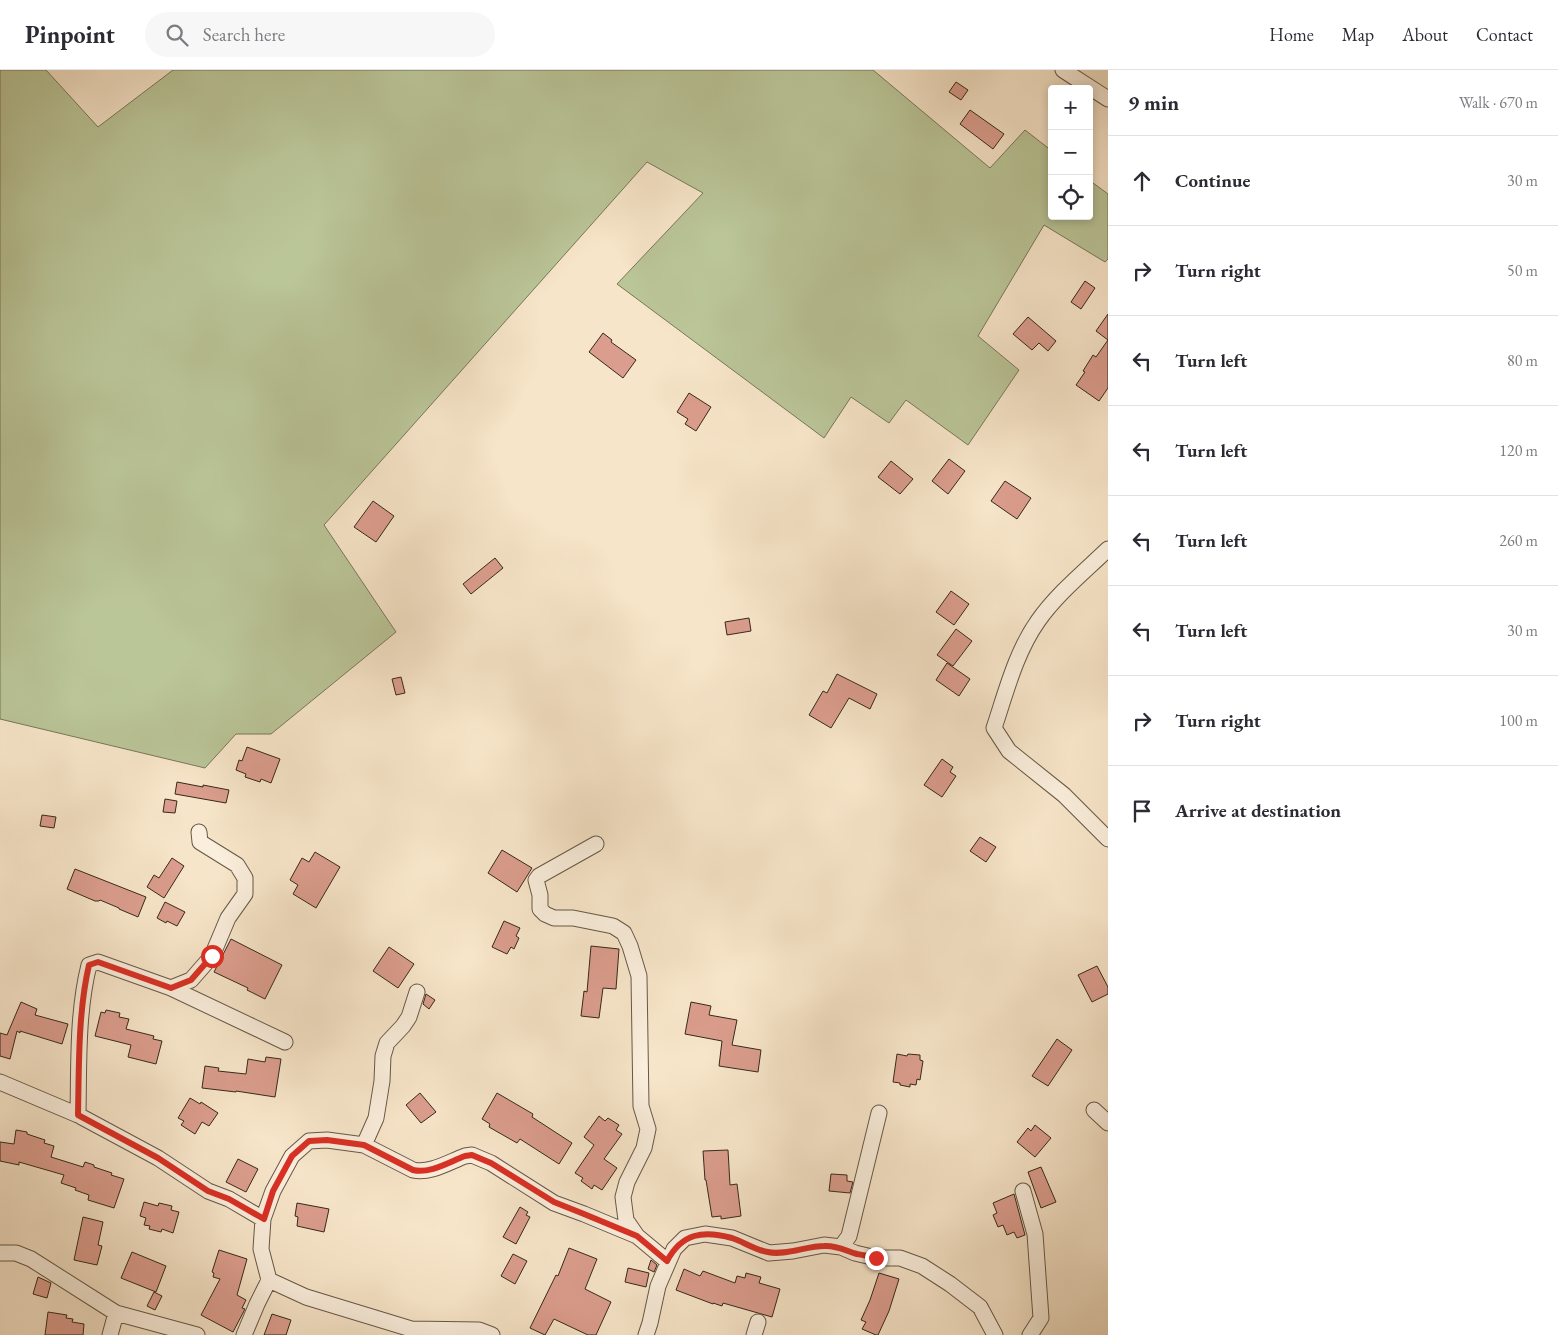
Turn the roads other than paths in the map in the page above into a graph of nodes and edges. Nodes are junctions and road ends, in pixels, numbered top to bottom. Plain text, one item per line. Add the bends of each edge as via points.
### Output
1 (1063, 70) edge
2 (1108, 99) edge
3 (1108, 549) edge
4 (199, 832) dead end
5 (1108, 840) edge
6 (596, 844) dead end
7 (171, 988) junction
8 (417, 992) dead end
9 (285, 1042) dead end
10 (0, 1082) edge
11 (1094, 1110) dead end
12 (879, 1113) dead end
13 (78, 1115) junction
14 (1108, 1123) edge
15 (364, 1145) junction
16 (1023, 1191) dead end
17 (264, 1219) junction
18 (637, 1236) junction
19 (841, 1247) junction
20 (0, 1253) edge
21 (667, 1261) junction
22 (269, 1280) junction
23 (116, 1313) junction
24 (384, 1329) edge
25 (110, 1335) edge
26 (197, 1335) edge
27 (244, 1335) edge
28 (492, 1335) edge
29 (646, 1335) edge
30 (995, 1335) edge
31 (1030, 1335) edge

1 - 2 street
3 - 5 street via 1037,622 1025,643 994,728 1009,751 1064,795
4 - 7 street via 200,842 237,864 245,878 245,894 228,918 212,956 191,980
6 - 18 street via 536,880 540,909 545,914 612,926 624,934 630,946 638,976 641,1106 648,1129 644,1148 623,1197 626,1220
7 - 9 street
7 - 13 street via 98,962 89,965 80,1038
8 - 15 street via 409,1017 387,1043 376,1118
10 - 13 street
11 - 14 street
12 - 19 street via 850,1236
13 - 17 street via 158,1158 208,1191
15 - 17 street via 309,1141 292,1156 273,1191
15 - 18 street via 419,1171 472,1155 491,1163 554,1202
16 - 31 street via 1035,1234 1041,1318
17 - 22 street via 261,1249
18 - 21 street
19 - 21 street via 769,1253 732,1238 705,1234 685,1238
19 - 30 street via 855,1254 900,1258 922,1266 980,1307
20 - 23 street via 16,1253 31,1259
21 - 29 street
22 - 24 street
22 - 27 street
23 - 25 street
23 - 26 street
24 - 28 street via 479,1330

